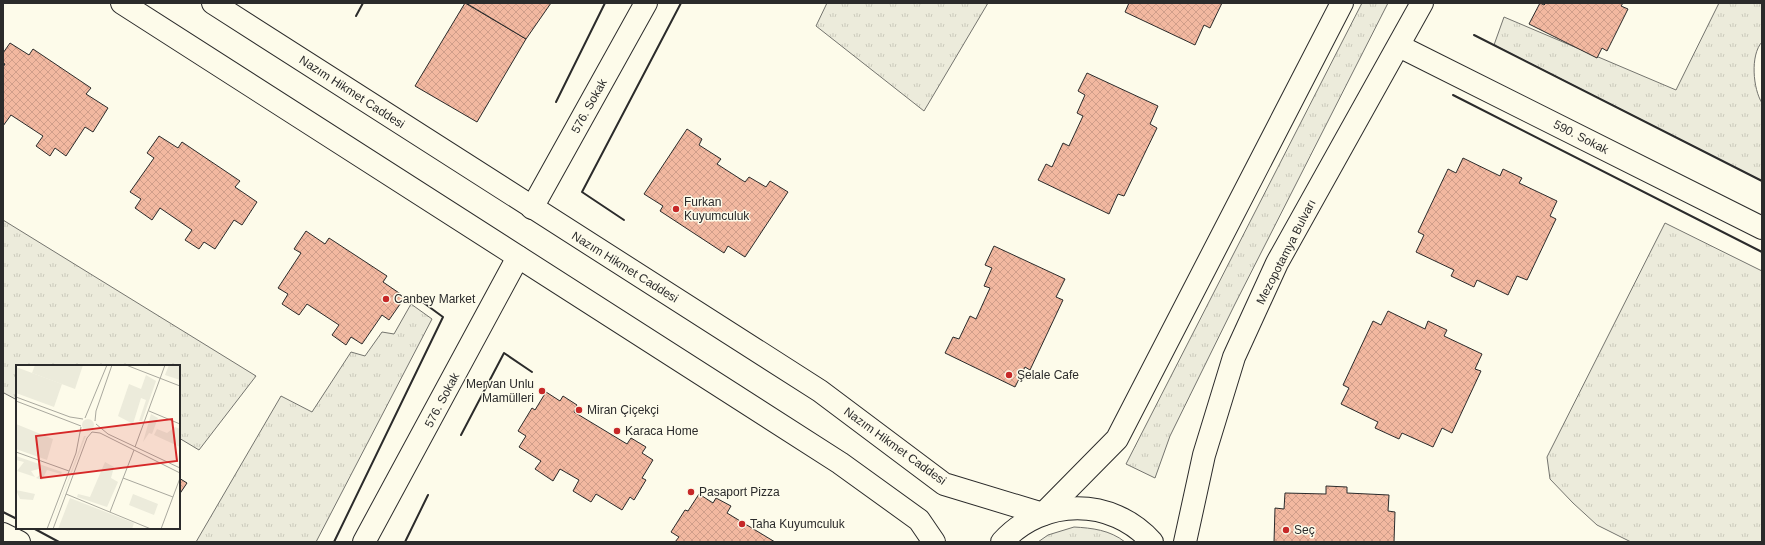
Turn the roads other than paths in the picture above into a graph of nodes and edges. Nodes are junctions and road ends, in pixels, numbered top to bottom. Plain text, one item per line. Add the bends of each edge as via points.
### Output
1 (122, 3) edge
2 (212, 3) edge
3 (646, 3) edge
4 (1342, 3) edge
5 (1422, 3) edge
6 (1399, 46) junction
7 (532, 208) junction
8 (1762, 228) edge
9 (518, 257) junction
10 (1043, 514) junction
11 (3, 534) edge
12 (19, 542) edge
13 (364, 542) edge
14 (934, 542) edge
15 (1002, 542) edge
16 (1152, 542) edge
17 (1185, 542) edge

1 - 9 main road
2 - 7 main road, Nazım Hikmet Caddesi
3 - 7 main road, 576. Sokak
4 - 10 main road via 1117,439
5 - 6 main road, Mezopotamya Bulvarı
6 - 8 main road, 590. Sokak
6 - 17 main road, Mezopotamya Bulvarı via 1277,263 1234,357 1204,455
7 - 10 main road, Nazım Hikmet Caddesi via 820,391 944,484
9 - 13 main road, 576. Sokak
9 - 14 main road via 840,463 919,520
10 - 15 main road via 1025,522
10 - 16 main road via 1062,509 1082,508 1105,511 1126,520 1145,533
11 - 12 main road

